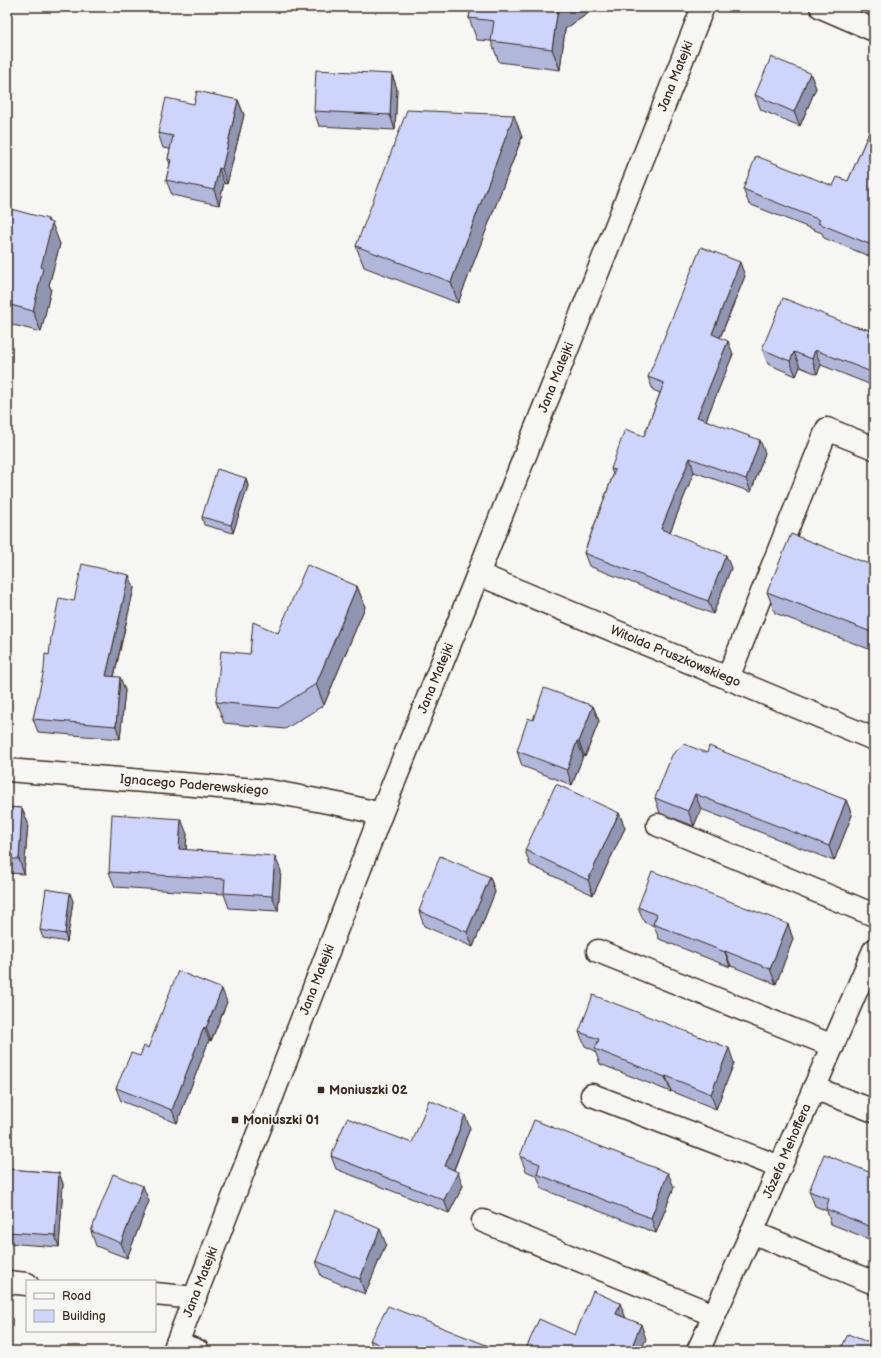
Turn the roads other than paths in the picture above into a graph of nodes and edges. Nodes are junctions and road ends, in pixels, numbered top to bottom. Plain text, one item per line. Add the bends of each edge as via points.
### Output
1 (703, 7) edge
2 (821, 7) edge
3 (874, 30) edge
4 (874, 448) edge
5 (478, 574) junction
6 (728, 678) junction
7 (874, 739) edge
8 (7, 770) edge
9 (381, 814) junction
10 (658, 825) dead end
11 (874, 916) edge
12 (874, 950) edge
13 (598, 951) dead end
14 (833, 1046) junction
15 (814, 1088) junction
16 (592, 1095) dead end
17 (874, 1111) edge
18 (780, 1167) junction
19 (483, 1221) dead end
20 (752, 1232) junction
21 (7, 1282) edge
22 (874, 1283) edge
23 (26, 1284) edge
24 (156, 1294) edge
25 (195, 1298) junction
26 (714, 1316) junction
27 (176, 1347) edge
28 (198, 1351) edge
29 (698, 1351) edge

1 - 5 street, Jana Matejki
2 - 3 street
4 - 6 street via 827,429
5 - 6 street, Witolda Pruszkowskiego
5 - 9 street, Jana Matejki
6 - 7 street, Witolda Pruszkowskiego
8 - 9 street, Ignacego Paderewskiego via 269,791
9 - 25 street, Jana Matejki
10 - 11 street
12 - 14 street, Józefa Mehoffera
13 - 14 street
14 - 15 street, Józefa Mehoffera
15 - 17 street
15 - 18 street, Józefa Mehoffera
16 - 18 street
18 - 20 street, Józefa Mehoffera
19 - 26 street
20 - 22 street
20 - 26 street, Józefa Mehoffera
21 - 23 street
24 - 25 street
25 - 27 street, Jana Matejki
26 - 29 street, Józefa Mehoffera
27 - 28 street

